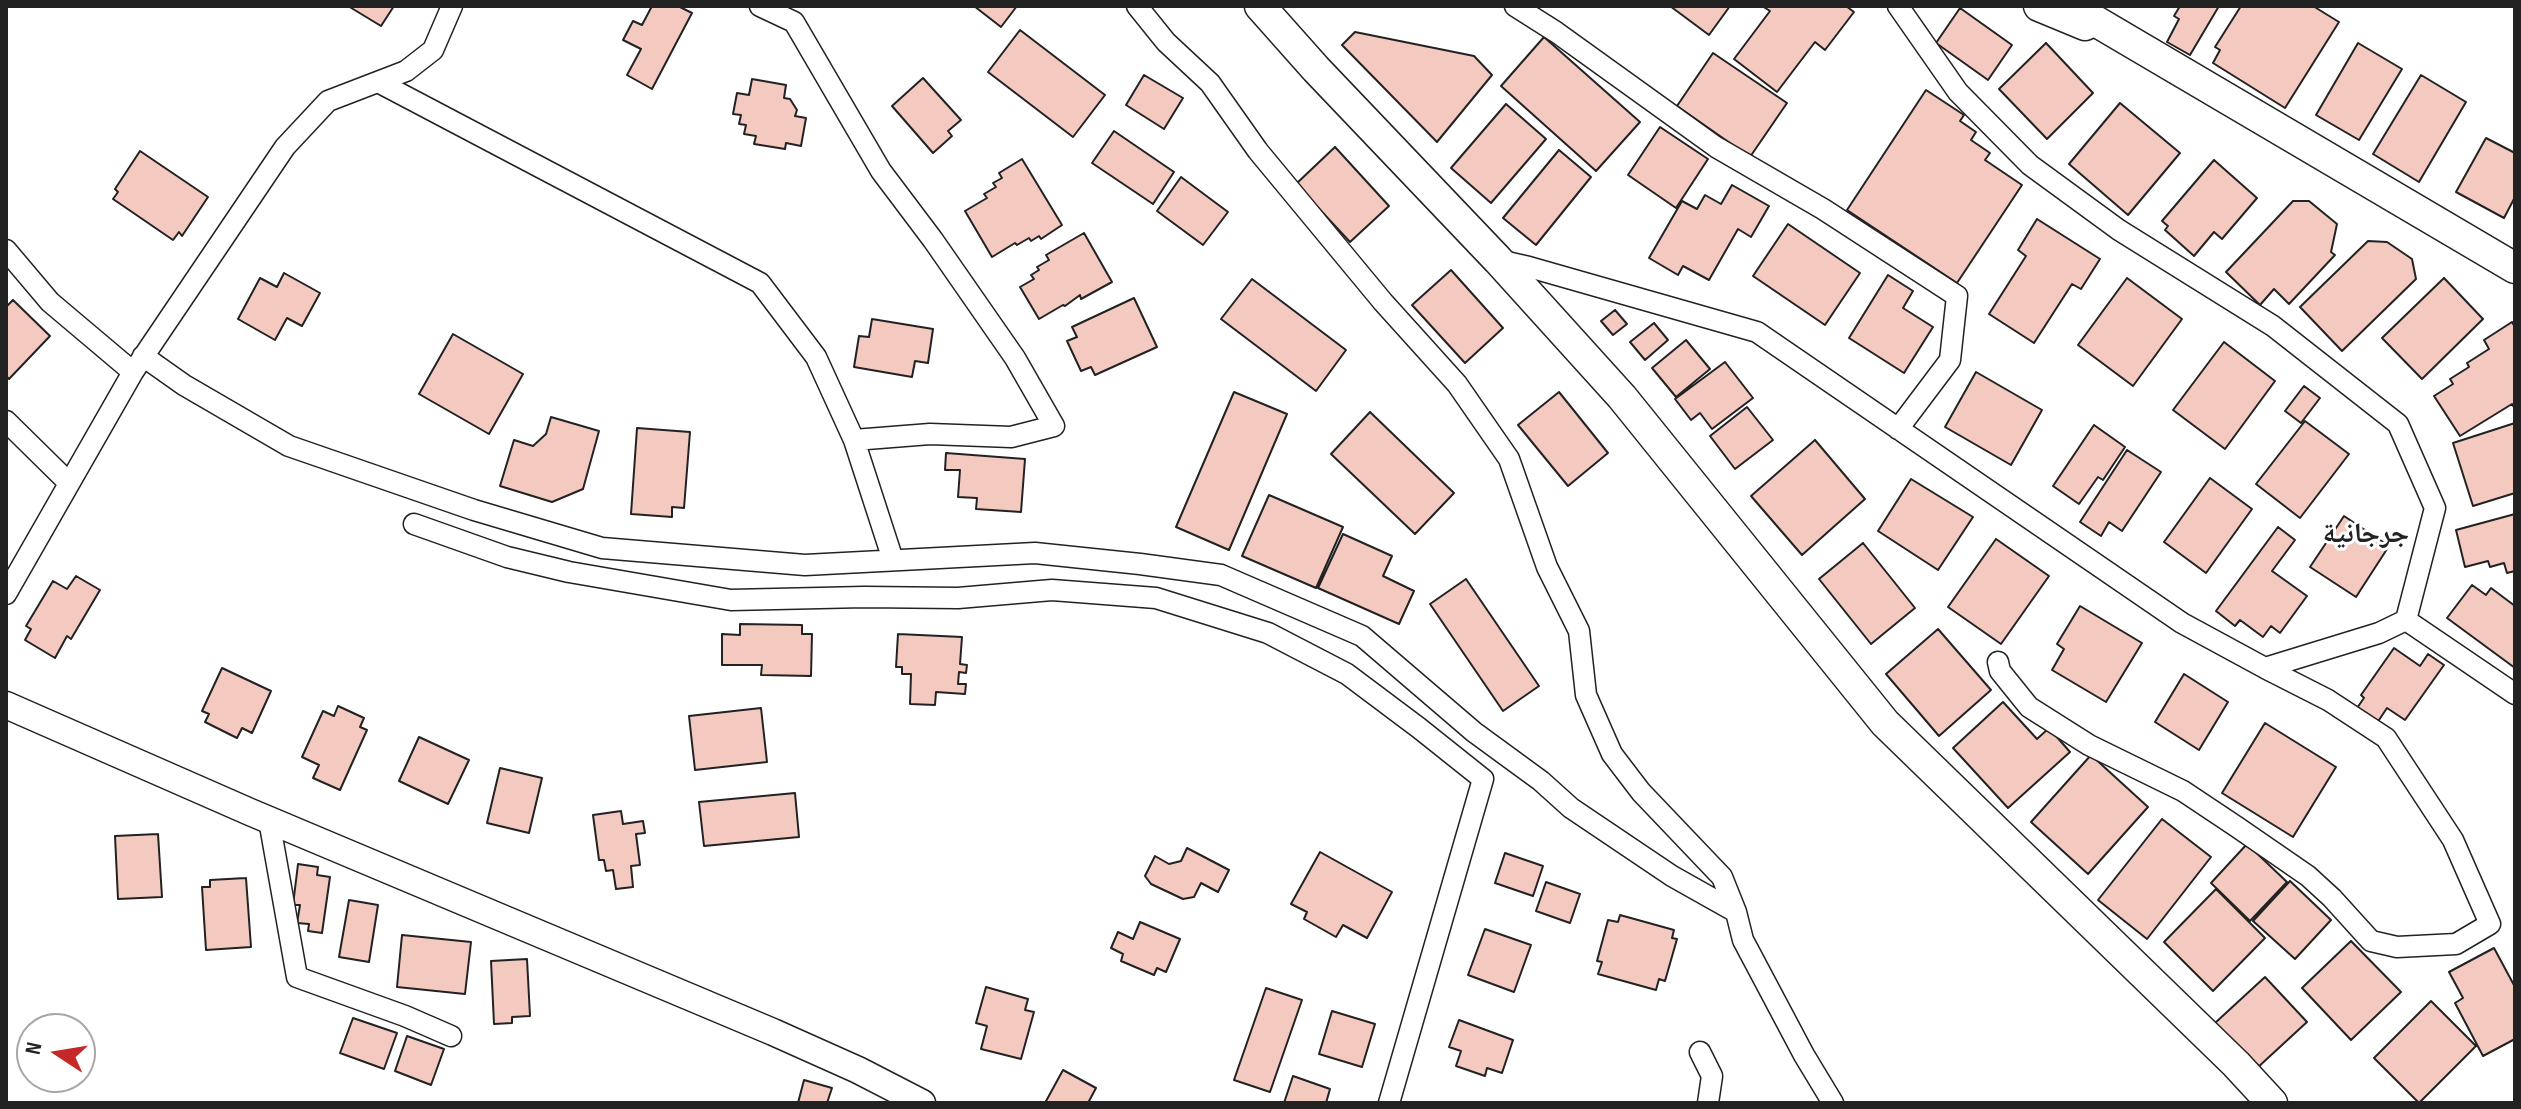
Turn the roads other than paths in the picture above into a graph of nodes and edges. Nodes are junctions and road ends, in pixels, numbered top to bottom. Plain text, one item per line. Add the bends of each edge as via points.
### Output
1 (452, 6) edge
2 (760, 6) edge
3 (1137, 6) edge
4 (1260, 6) edge
5 (1515, 6) edge
6 (1898, 6) edge
7 (2039, 6) edge
8 (2070, 6) edge
9 (2145, 50) junction
10 (380, 83) junction
11 (6, 250) edge
12 (1498, 260) junction
13 (2515, 268) edge
14 (138, 364) junction
15 (6, 421) edge
16 (1898, 429) junction
17 (854, 440) junction
18 (69, 483) junction
19 (414, 524) dead end
20 (893, 560) junction
21 (6, 594) edge
22 (2406, 620) junction
23 (1998, 662) dead end
24 (2265, 668) junction
25 (2515, 694) edge
26 (6, 705) edge
27 (269, 820) junction
28 (1736, 912) junction
29 (451, 1036) dead end
30 (1700, 1052) dead end
31 (922, 1103) edge
32 (1389, 1103) edge
33 (1708, 1103) edge
34 (1833, 1103) edge
35 (2272, 1103) edge

1 - 10 street via 433,50
2 - 17 street via 794,22 881,171 1015,358 1054,426 1011,437 930,434
3 - 28 street via 1210,83 1258,151 1457,384 1509,459 1547,567 1579,631 1586,695 1612,754 1722,877
4 - 12 main road
5 - 16 street via 1716,147 1957,296 1950,360
6 - 22 street via 1958,92 2030,165 2119,230 2273,326 2398,424 2435,508
7 - 9 main road
8 - 9 main road
9 - 13 main road
10 - 14 street via 328,101 285,147
10 - 17 street via 760,283 816,357
11 - 14 street via 50,302
12 - 16 street via 1757,332
12 - 35 main road via 1622,397 1885,723
14 - 18 street
14 - 20 street via 289,446 602,548 805,565
15 - 18 street
16 - 24 street via 2182,623
17 - 20 street
18 - 21 street
19 - 32 street via 507,557 569,572 731,600 958,598 1052,590 1156,598 1268,633 1347,674 1483,779
20 - 28 street via 1035,553 1221,575 1362,636 1571,808
22 - 24 street
22 - 25 street
23 - 24 street via 2029,707 2089,745 2183,791 2237,827 2308,876 2371,941 2397,947 2456,944 2490,924 2453,840 2386,738
26 - 27 street
27 - 29 street via 297,977
27 - 31 street via 773,1032
28 - 34 street via 1743,940
30 - 33 street via 1712,1076

